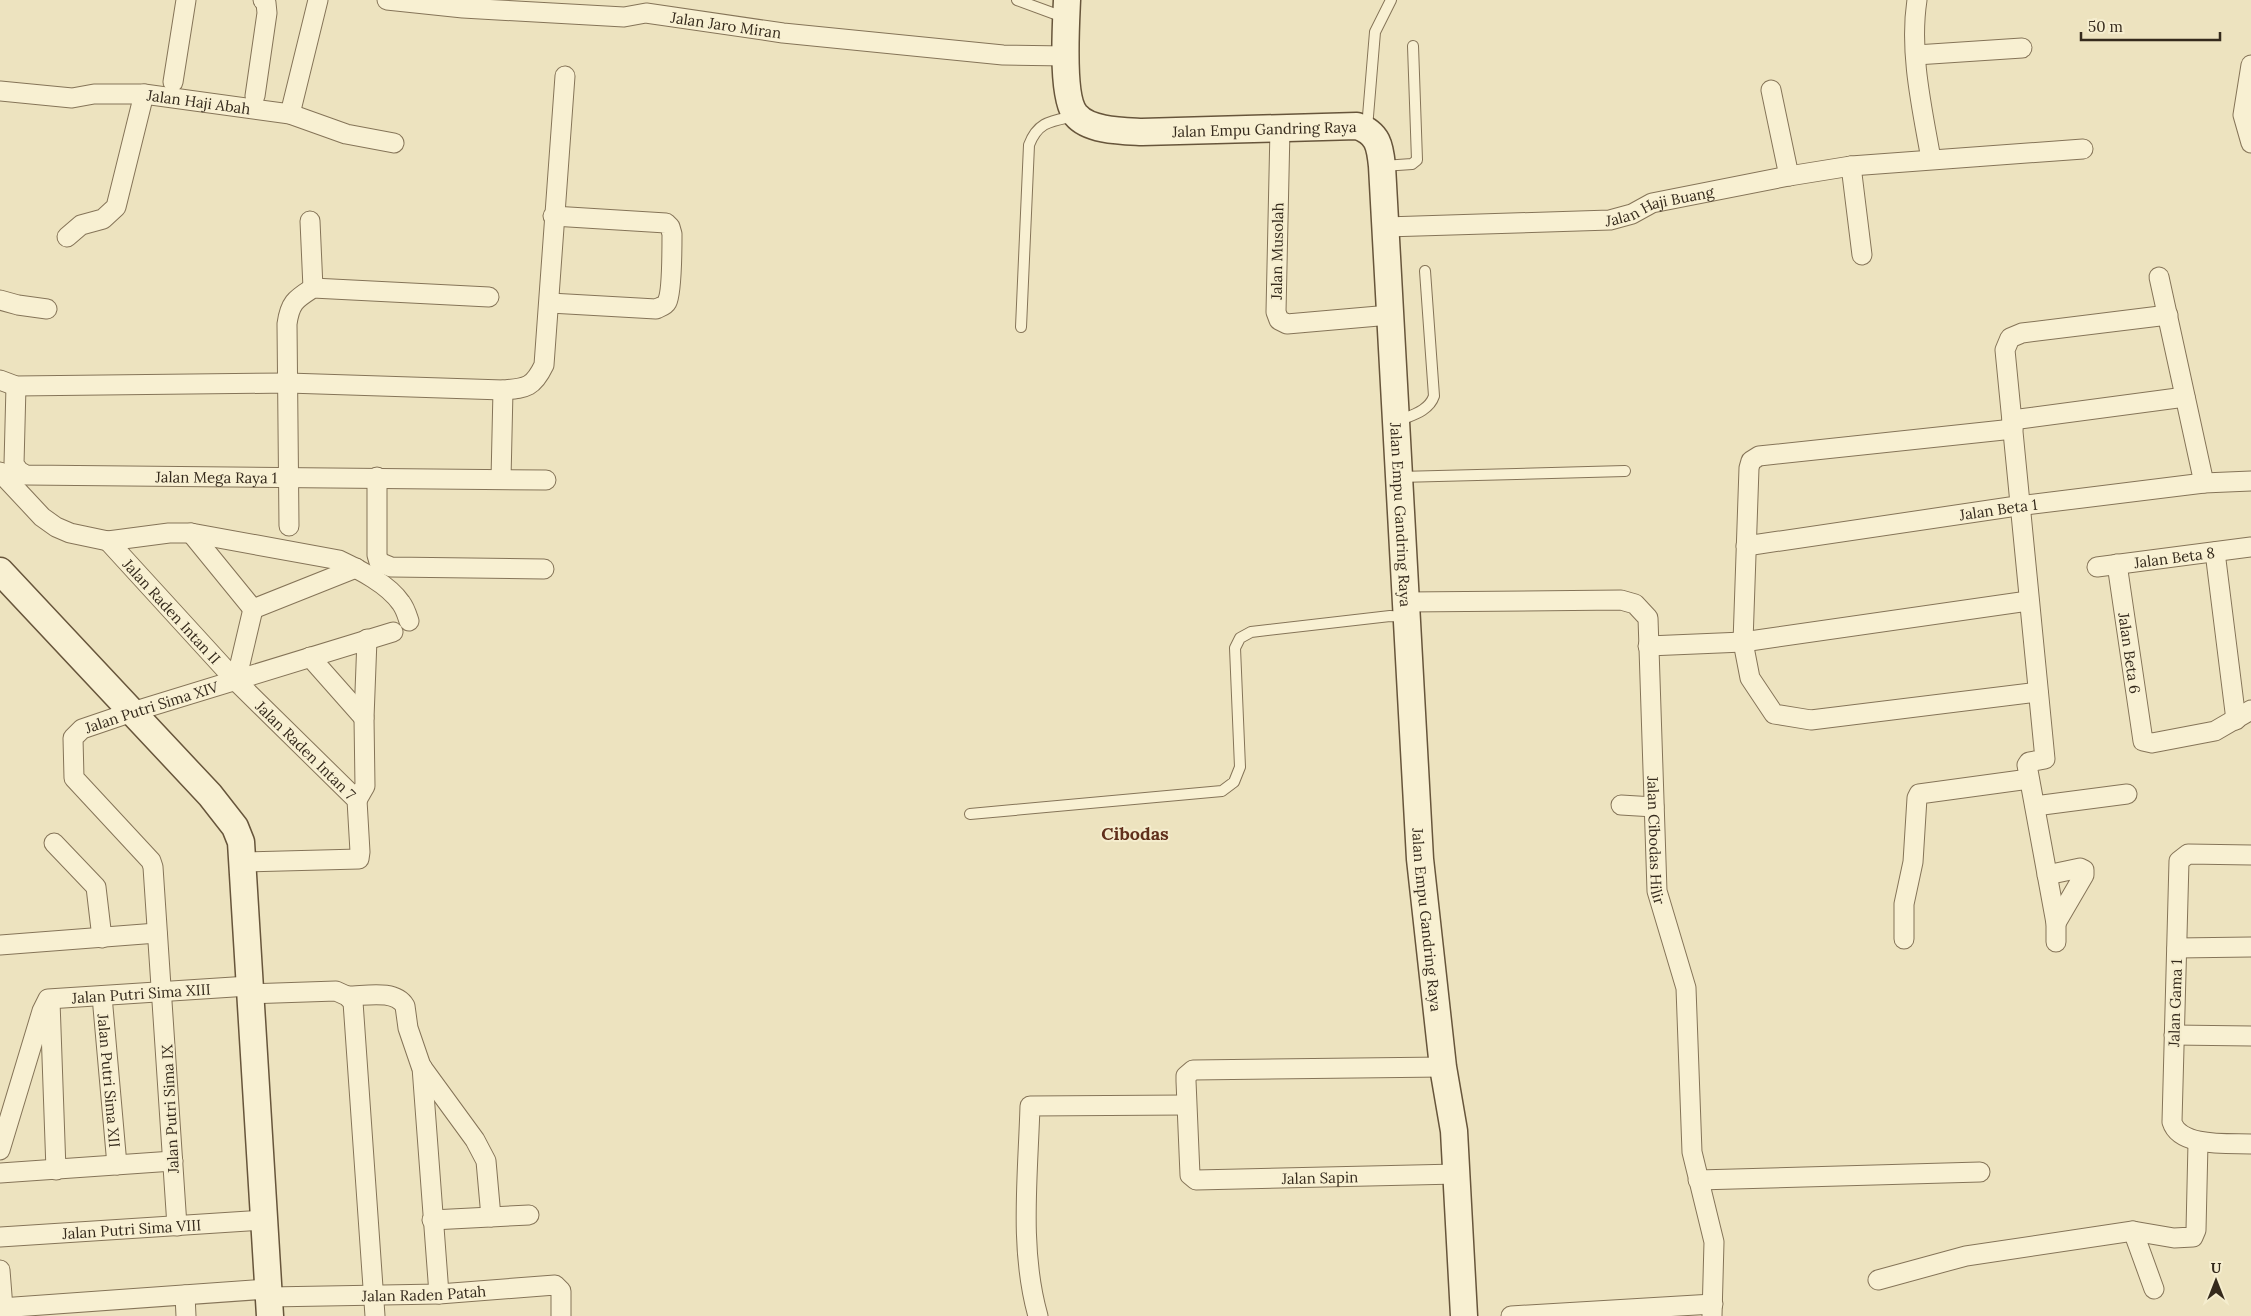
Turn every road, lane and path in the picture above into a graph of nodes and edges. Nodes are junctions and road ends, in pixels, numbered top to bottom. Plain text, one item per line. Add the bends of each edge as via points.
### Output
1 (186, 0) edge
2 (263, 0) edge
3 (318, 0) edge
4 (387, 0) edge
5 (1017, 0) edge
6 (1391, 0) edge
7 (1917, 0) edge
8 (625, 8) edge
9 (1067, 9) edge
10 (1413, 46) dead end
11 (2022, 48) dead end
12 (1916, 55) junction
13 (1066, 56) junction
14 (2251, 65) edge
15 (565, 76) dead end
16 (173, 82) dead end
17 (1771, 90) dead end
18 (0, 91) edge
19 (144, 94) junction
20 (255, 96) dead end
21 (290, 114) junction
22 (1076, 116) junction
23 (1280, 129) junction
24 (1367, 129) junction
25 (394, 143) dead end
26 (2251, 143) edge
27 (2083, 149) dead end
28 (1931, 159) junction
29 (1382, 166) junction
30 (1851, 166) junction
31 (1789, 176) junction
32 (553, 216) junction
33 (310, 221) dead end
34 (1386, 227) junction
35 (67, 237) dead end
36 (1862, 256) dead end
37 (1425, 271) dead end
38 (2159, 277) dead end
39 (313, 288) junction
40 (489, 297) dead end
41 (0, 300) edge
42 (550, 303) junction
43 (47, 309) dead end
44 (1390, 314) junction
45 (2168, 315) junction
46 (1020, 327) dead end
47 (8, 383) edge
48 (288, 383) junction
49 (503, 390) junction
50 (2185, 397) junction
51 (1396, 422) junction
52 (2012, 424) junction
53 (1625, 471) dead end
54 (0, 472) edge
55 (289, 476) junction
56 (1398, 477) junction
57 (377, 478) junction
58 (501, 479) junction
59 (546, 480) dead end
60 (2251, 481) edge
61 (2204, 483) junction
62 (2020, 507) junction
63 (289, 526) dead end
64 (191, 533) junction
65 (108, 541) junction
66 (1746, 546) junction
67 (2251, 547) edge
68 (2215, 552) junction
69 (2117, 564) junction
70 (2097, 567) dead end
71 (356, 568) junction
72 (544, 569) dead end
73 (0, 571) edge
74 (2028, 602) junction
75 (253, 609) junction
76 (1406, 609) junction
77 (410, 621) dead end
78 (393, 632) dead end
79 (367, 639) junction
80 (1743, 642) junction
81 (1648, 646) junction
82 (310, 658) junction
83 (236, 681) junction
84 (2038, 692) junction
85 (132, 712) junction
86 (2243, 715) edge
87 (364, 718) junction
88 (2029, 779) junction
89 (2127, 794) dead end
90 (357, 800) junction
91 (1621, 805) dead end
92 (2036, 806) junction
93 (1654, 807) junction
94 (970, 814) dead end
95 (54, 843) dead end
96 (2251, 855) edge
97 (243, 862) junction
98 (2047, 875) junction
99 (157, 933) junction
100 (102, 938) junction
101 (1904, 939) dead end
102 (0, 945) edge
103 (2251, 947) edge
104 (2177, 948) junction
105 (250, 990) junction
106 (162, 993) junction
107 (102, 996) junction
108 (348, 996) junction
109 (46, 1005) junction
110 (2174, 1035) junction
111 (2251, 1036) edge
112 (421, 1066) junction
113 (1443, 1067) junction
114 (1186, 1106) junction
115 (2198, 1142) junction
116 (2251, 1144) edge
117 (0, 1150) edge
118 (173, 1161) junction
119 (117, 1166) junction
120 (56, 1170) junction
121 (1980, 1172) dead end
122 (0, 1173) edge
123 (1457, 1174) junction
124 (1698, 1180) junction
125 (529, 1215) dead end
126 (491, 1217) junction
127 (264, 1220) junction
128 (432, 1220) junction
129 (177, 1226) junction
130 (2133, 1231) junction
131 (0, 1237) edge
132 (0, 1270) edge
133 (1878, 1280) dead end
134 (2154, 1289) dead end
135 (439, 1294) junction
136 (186, 1295) junction
137 (373, 1295) junction
138 (274, 1300) edge
139 (2, 1308) edge
140 (1713, 1310) edge
141 (186, 1316) edge
142 (375, 1316) edge
143 (561, 1316) edge
144 (1038, 1316) edge
145 (1464, 1316) edge
146 (1511, 1316) edge

1 - 16 street
2 - 20 street via 267,13
3 - 21 street
4 - 8 street, Jalan Jaro Miran via 463,8
5 - 9 lane
6 - 24 lane via 1375,32
7 - 12 street
8 - 13 street, Jalan Jaro Miran via 792,34 1003,55
9 - 13 street
10 - 29 lane via 1417,160 1412,164
11 - 12 street
12 - 28 street
13 - 22 street via 1067,87
14 - 26 street via 2243,115
15 - 32 street
17 - 31 street
18 - 19 street, Jalan Haji Abah via 72,98 94,94
19 - 21 street, Jalan Haji Abah
19 - 35 street via 116,207 103,219 81,225
21 - 25 street, Jalan Haji Abah via 346,134
22 - 23 street, Jalan Empu Gandring Raya via 1110,131
22 - 46 lane via 1047,122 1034,131 1029,145
23 - 24 street, Jalan Empu Gandring Raya via 1347,126
23 - 44 street, Jalan Musolah via 1276,312 1279,320 1287,324
24 - 29 street, Jalan Empu Gandring Raya via 1380,145
27 - 28 street, Jalan Haji Buang
28 - 30 street, Jalan Haji Buang
29 - 34 street, Jalan Empu Gandring Raya
30 - 31 street, Jalan Haji Buang
30 - 36 street
31 - 34 street, Jalan Haji Buang via 1652,203 1632,214 1610,220
32 - 42 street
32 - 42 street via 666,223 672,234 669,291 663,306 656,309
33 - 39 street
34 - 44 street, Jalan Empu Gandring Raya
37 - 51 lane via 1434,396 1424,410
38 - 45 street
39 - 40 street
39 - 48 street via 295,300 289,310
41 - 43 street
42 - 49 street via 544,365 538,377 525,388
44 - 51 street, Jalan Empu Gandring Raya
45 - 50 street
45 - 52 street via 2022,333 2010,338 2005,350
47 - 48 street
47 - 55 street, Jalan Mega Raya 1 via 14,464 26,475
48 - 49 street
48 - 55 street
49 - 58 street
50 - 52 street
50 - 61 street
51 - 56 street, Jalan Empu Gandring Raya
52 - 62 street
52 - 66 street via 1759,456 1751,461 1749,468
53 - 56 lane
54 - 65 street via 31,507 56,527
55 - 57 street, Jalan Mega Raya 1
55 - 63 street
56 - 76 street, Jalan Empu Gandring Raya
57 - 58 street, Jalan Mega Raya 1
57 - 72 street via 377,555 378,562 384,566
58 - 59 street, Jalan Mega Raya 1
60 - 61 street, Jalan Beta 1
61 - 62 street, Jalan Beta 1
62 - 66 street, Jalan Beta 1
62 - 74 street
64 - 65 street via 169,532
64 - 71 street via 339,560
64 - 75 street
65 - 83 street, Jalan Raden Intan II
66 - 80 street
67 - 68 street, Jalan Beta 8
68 - 69 street, Jalan Beta 8
68 - 86 street
69 - 70 street, Jalan Beta 8
69 - 86 street, Jalan Beta 6 via 2143,741 2152,743 2215,731
71 - 75 street
71 - 77 street via 394,595
73 - 85 street
74 - 80 street
74 - 84 street
75 - 83 street
76 - 81 street, Jalan Cibodas Hilir via 1622,600 1635,604 1648,618
76 - 94 lane via 1390,616 1251,632 1240,638 1235,648 1240,767 1234,782 1222,791
76 - 113 street, Jalan Empu Gandring Raya via 1420,859
78 - 79 street, Jalan Putri Sima XIV
79 - 82 street, Jalan Putri Sima XIV
79 - 87 street
80 - 81 street
80 - 84 street via 1750,678 1774,714 1812,720
81 - 93 street, Jalan Cibodas Hilir
82 - 83 street, Jalan Putri Sima XIV
82 - 87 street
83 - 85 street, Jalan Putri Sima XIV
83 - 90 street, Jalan Raden Intan 7
84 - 88 street via 2045,759 2028,763
85 - 97 street via 225,812 241,842
85 - 99 street, Jalan Putri Sima XIV via 76,733 72,771 75,780 151,861
87 - 90 street via 365,786
88 - 92 street
88 - 101 street via 1919,794 1913,862 1904,904
89 - 92 street
90 - 97 street, Jalan Raden Intan 7 via 359,859
91 - 93 street
92 - 98 street
93 - 124 street, Jalan Cibodas Hilir via 1657,890 1686,988 1692,1152
95 - 100 street via 96,886
96 - 104 street, Jalan Gama 1 via 2188,854 2181,857 2178,866
97 - 105 street
98 - 98 street via 2056,932 2084,870 2080,868
99 - 100 street
99 - 106 street, Jalan Putri Sima XIV
100 - 102 street
103 - 104 street
104 - 110 street, Jalan Gama 1
105 - 106 street, Jalan Putri Sima XIII
105 - 108 street, Jalan Putri Sima XIII via 336,991
105 - 127 street
106 - 107 street, Jalan Putri Sima XIII
106 - 118 street, Jalan Putri Sima IX
107 - 109 street, Jalan Putri Sima XIII
107 - 119 street, Jalan Putri Sima XII
108 - 112 street, Jalan Putri Sima XIII via 388,995 401,1000
108 - 137 street via 354,1007
109 - 117 street
109 - 120 street
110 - 111 street
110 - 115 street, Jalan Gama 1 via 2172,1122 2175,1130
112 - 126 street via 475,1140 486,1161
112 - 128 street
113 - 114 street via 1197,1069 1186,1076
113 - 123 street, Jalan Empu Gandring Raya via 1454,1131
114 - 123 street, Jalan Sapin via 1189,1170 1196,1180
114 - 144 street via 1030,1106 1026,1217 1028,1275
115 - 116 street
115 - 130 street via 2198,1200 2193,1236 2174,1238
118 - 119 street
118 - 129 street, Jalan Putri Sima IX
119 - 120 street
120 - 122 street
121 - 124 street
123 - 145 street, Jalan Empu Gandring Raya
124 - 140 street, Jalan Cibodas Hilir via 1714,1242
125 - 126 street
126 - 128 street
127 - 129 street, Jalan Putri Sima VIII
127 - 138 street
128 - 135 street
129 - 131 street, Jalan Putri Sima VIII
130 - 133 street via 1966,1256
130 - 134 street
132 - 139 street
135 - 137 street, Jalan Raden Patah
135 - 143 street, Jalan Raden Patah via 555,1285 560,1291
136 - 138 street, Jalan Raden Patah
136 - 139 street, Jalan Raden Patah
136 - 141 street
137 - 138 street, Jalan Raden Patah
137 - 142 street
140 - 146 street, Jalan Cibodas Hilir

